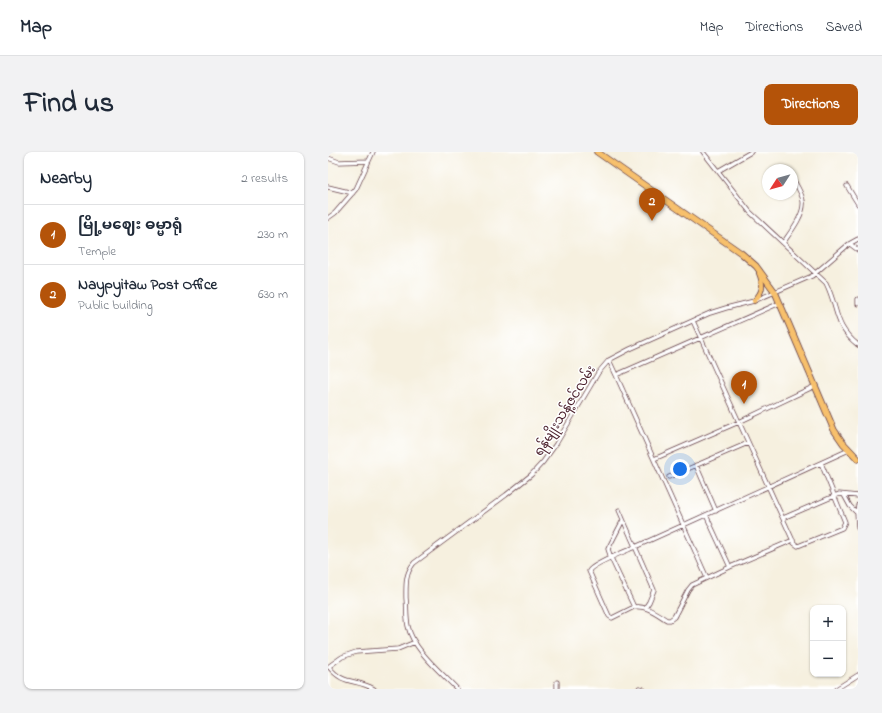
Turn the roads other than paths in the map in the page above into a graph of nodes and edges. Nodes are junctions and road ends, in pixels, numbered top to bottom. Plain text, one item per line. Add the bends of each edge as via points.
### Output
1 (373, 152) edge
2 (598, 152) edge
3 (703, 152) edge
4 (751, 152) edge
5 (328, 158) edge
6 (369, 161) junction
7 (718, 172) junction
8 (847, 186) dead end
9 (328, 187) edge
10 (798, 188) edge
11 (353, 193) junction
12 (858, 204) edge
13 (328, 218) edge
14 (858, 239) edge
15 (783, 243) junction
16 (850, 244) junction
17 (858, 250) edge
18 (756, 266) junction
19 (815, 273) junction
20 (774, 292) junction
21 (858, 299) edge
22 (754, 301) junction
23 (780, 303) junction
24 (858, 304) edge
25 (694, 320) junction
26 (701, 337) junction
27 (858, 346) edge
28 (609, 360) junction
29 (616, 374) junction
30 (815, 386) junction
31 (739, 422) junction
32 (748, 443) junction
33 (849, 450) junction
34 (654, 458) junction
35 (858, 459) edge
36 (820, 463) junction
37 (696, 465) junction
38 (669, 477) dead end
39 (768, 487) junction
40 (844, 495) junction
41 (834, 496) junction
42 (858, 496) edge
43 (858, 505) edge
44 (619, 510) dead end
45 (716, 511) junction
46 (857, 513) junction
47 (706, 515) junction
48 (782, 518) junction
49 (623, 520) junction
50 (684, 525) junction
51 (858, 528) edge
52 (793, 540) junction
53 (635, 547) junction
54 (611, 558) junction
55 (730, 566) junction
56 (707, 578) junction
57 (634, 607) junction
58 (645, 608) junction
59 (415, 642) junction
60 (328, 667) edge
61 (858, 676) edge
62 (557, 682) dead end
63 (374, 689) edge
64 (457, 689) edge
65 (557, 689) edge
66 (836, 689) edge

1 - 6 street
2 - 18 highway
3 - 7 street
4 - 7 street
5 - 6 street via 339,162
6 - 11 street
7 - 15 street via 750,212
8 - 12 street
9 - 11 street
10 - 15 street via 804,203 802,211
11 - 13 street
14 - 16 street, ရန်မျိုးသန့်ဇင်လမ်း
15 - 19 street
16 - 17 street
16 - 19 street, ရန်မျိုးသန့်ဇင်လမ်း
18 - 20 highway
18 - 22 main road via 763,286 760,296
19 - 20 street, ရန်မျိုးသန့်ဇင်လမ်း
19 - 27 street via 826,283 842,330
20 - 22 street, ရန်မျိုးသန့်ဇင်လမ်း
20 - 23 highway
21 - 24 street
22 - 25 street, ရန်မျိုးသန့်ဇင်လမ်း
23 - 26 street
23 - 30 highway
25 - 26 street
25 - 28 street, ရန်မျိုးသန့်ဇင်လမ်း
26 - 29 street
26 - 31 street
28 - 29 street
28 - 59 street, ရန်မျိုးသန့်ဇင်လမ်း via 598,373 556,444 531,475 414,563 409,570 406,593 408,626
29 - 34 street
30 - 31 street
30 - 33 highway via 834,430
31 - 32 street
31 - 34 street
32 - 37 street
32 - 39 street
33 - 35 highway
33 - 36 street
34 - 50 street
36 - 39 street
36 - 41 street
37 - 38 street
37 - 45 street
39 - 45 street
39 - 48 street
40 - 41 street
40 - 42 street
40 - 46 street
41 - 48 street
41 - 52 street via 845,522 842,528 798,546
43 - 46 street
44 - 49 street
45 - 47 street
46 - 51 street
47 - 50 street
47 - 55 street
48 - 52 street
49 - 53 street
49 - 54 street via 608,549
50 - 53 street
50 - 56 street
52 - 55 street
53 - 54 street
53 - 58 street via 654,590
54 - 57 street
54 - 57 street via 589,571 609,616 612,618
55 - 56 street
56 - 58 street via 688,590 670,620
57 - 58 street
59 - 60 street via 398,649 356,652 342,657
59 - 64 street, ရန်မျိုးသန့်ဇင်လမ်း via 419,650
60 - 63 street via 342,679
61 - 66 street
62 - 65 street

